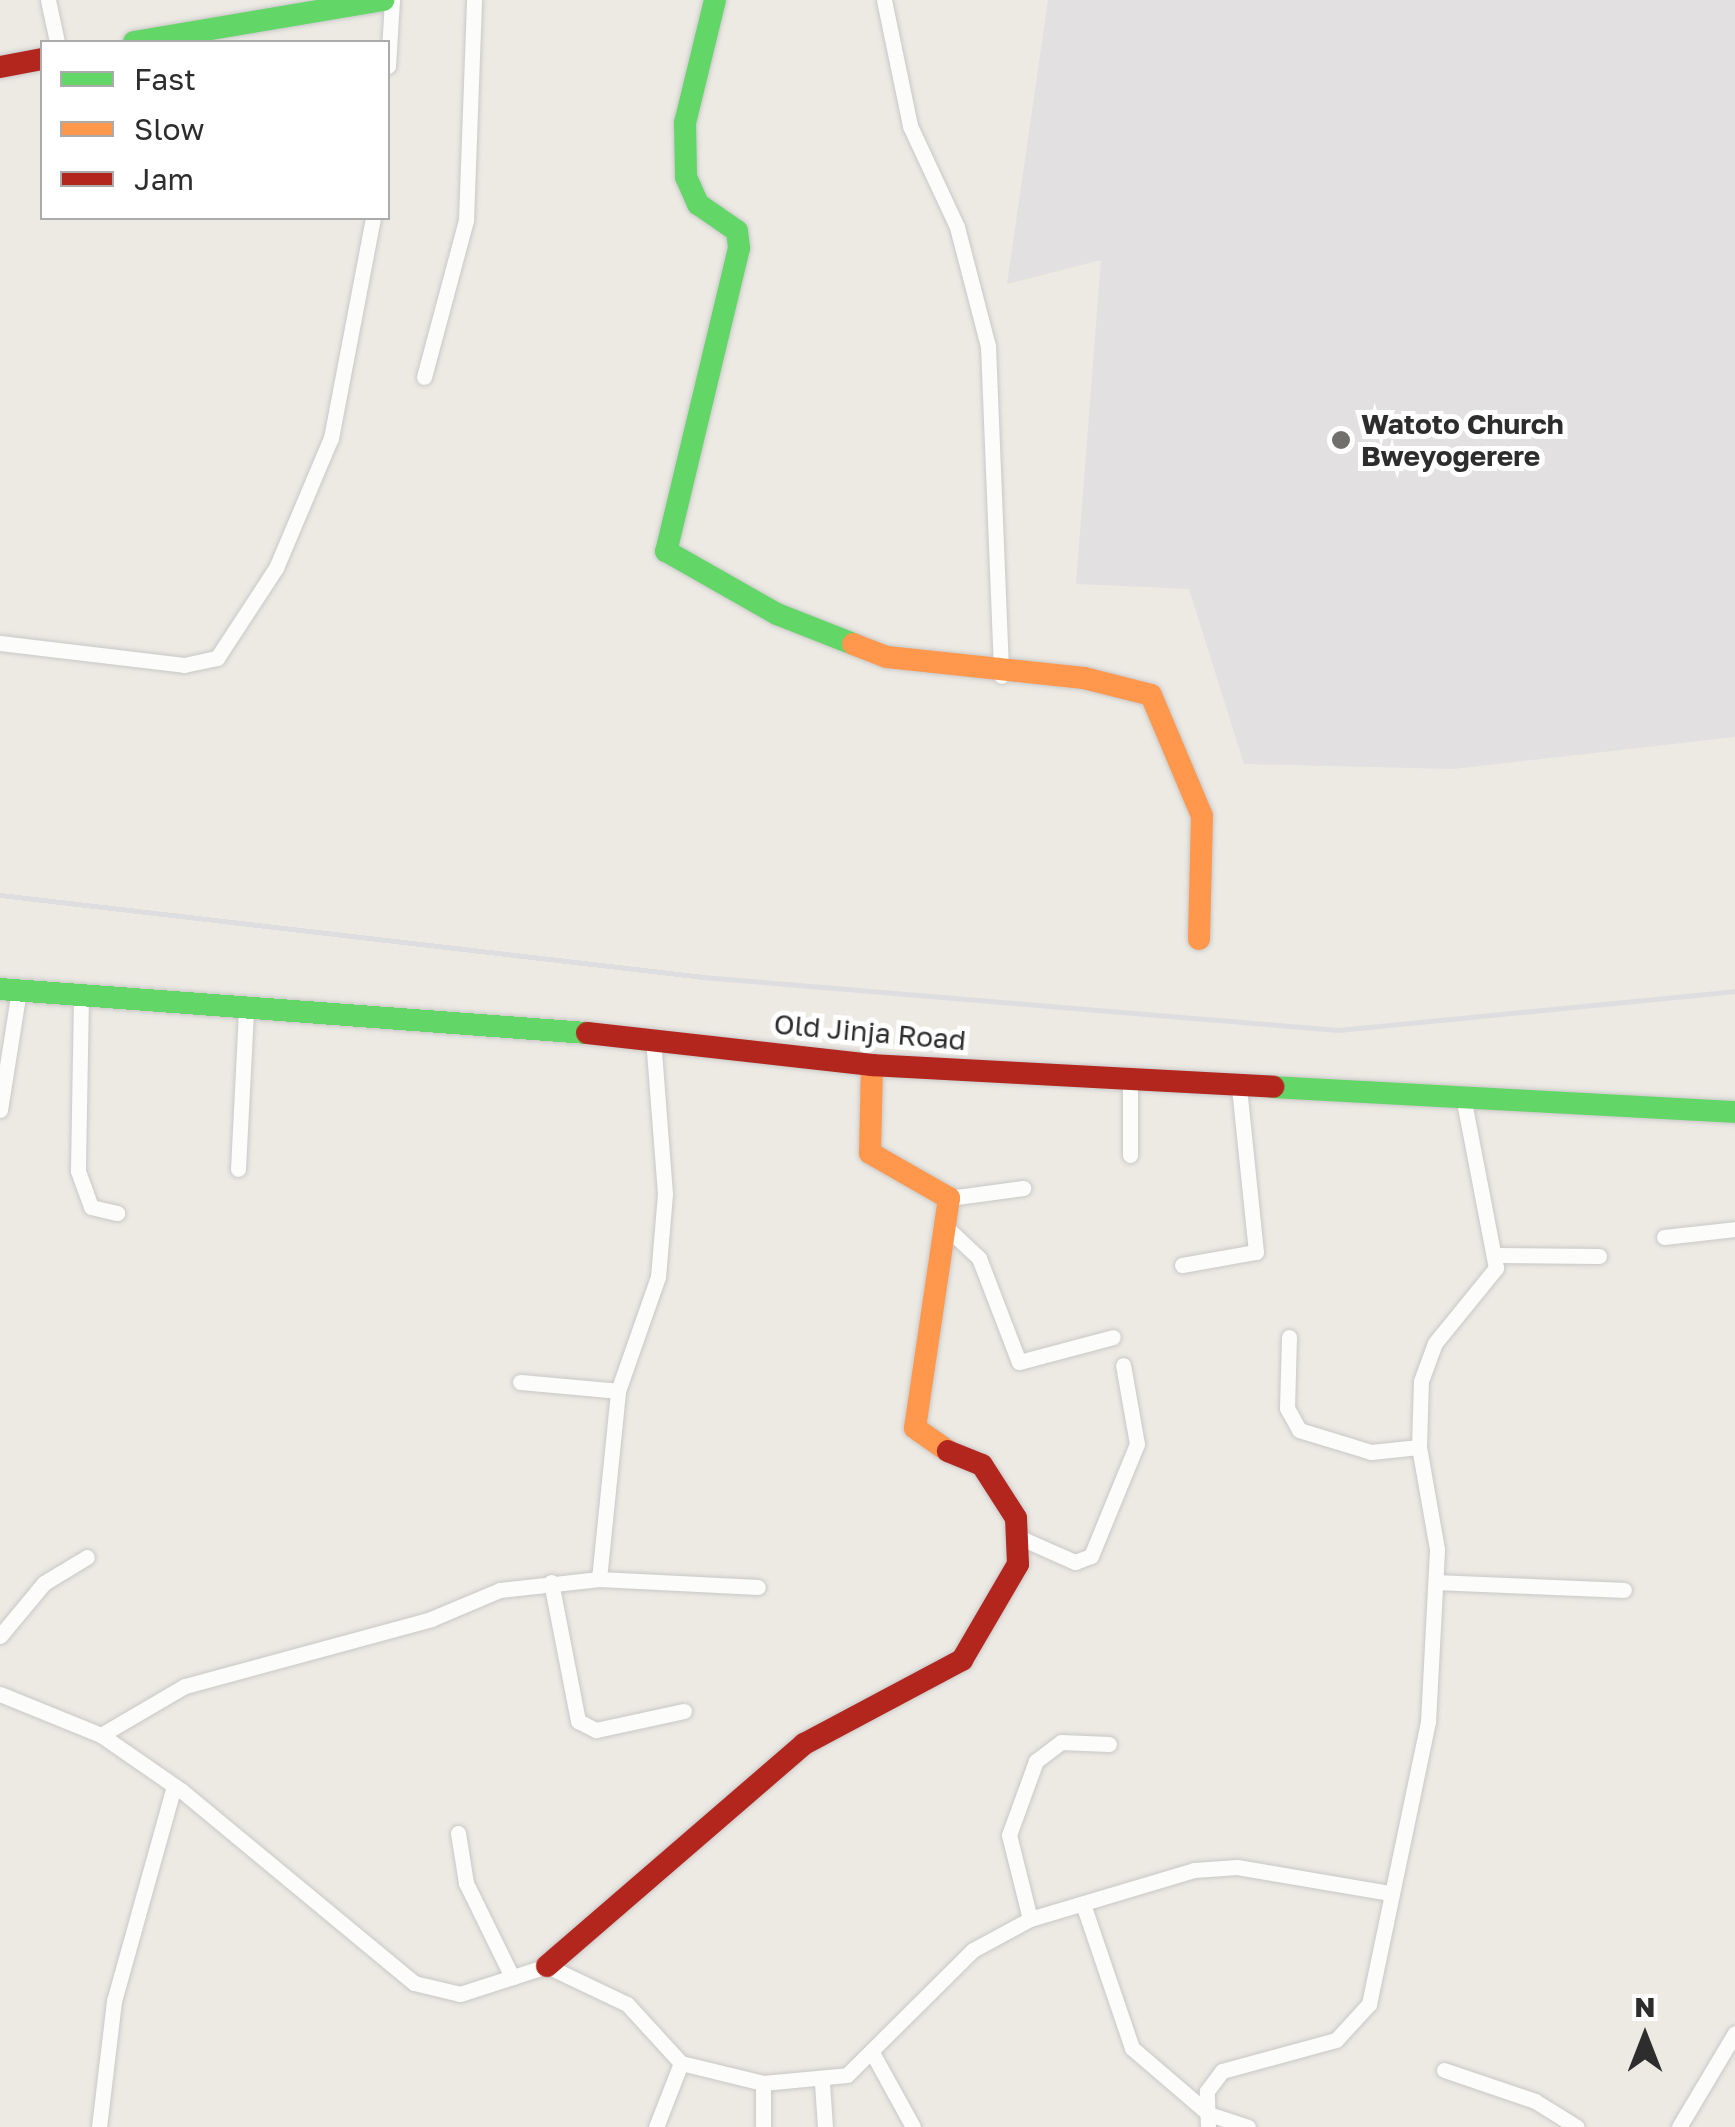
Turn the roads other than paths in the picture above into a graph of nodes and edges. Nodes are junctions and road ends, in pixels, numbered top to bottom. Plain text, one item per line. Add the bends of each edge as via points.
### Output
1 (48, 0) edge
2 (383, 0) edge
3 (392, 0) edge
4 (474, 0) edge
5 (716, 0) edge
6 (884, 0) edge
7 (306, 6) edge
8 (58, 40) edge
9 (144, 40) edge
10 (390, 40) edge
11 (40, 59) edge
12 (0, 67) edge
13 (373, 220) edge
14 (424, 377) dead end
15 (0, 643) edge
16 (1001, 676) junction
17 (1199, 939) dead end
18 (9, 990) edge
19 (81, 996) junction
20 (246, 1009) junction
21 (653, 1039) junction
22 (872, 1065) junction
23 (1130, 1082) junction
24 (1239, 1088) junction
25 (1463, 1096) junction
26 (0, 1110) edge
27 (1735, 1112) edge
28 (1130, 1155) dead end
29 (238, 1169) dead end
30 (1023, 1188) dead end
31 (949, 1198) junction
32 (117, 1212) dead end
33 (947, 1228) junction
34 (1735, 1228) edge
35 (1664, 1237) dead end
36 (1496, 1255) junction
37 (1598, 1256) dead end
38 (1182, 1265) dead end
39 (1289, 1337) dead end
40 (1113, 1338) dead end
41 (1122, 1365) dead end
42 (520, 1382) dead end
43 (618, 1391) junction
44 (1420, 1447) junction
45 (1023, 1540) junction
46 (86, 1557) dead end
47 (599, 1579) junction
48 (551, 1582) junction
49 (1436, 1582) junction
50 (758, 1586) dead end
51 (1624, 1590) dead end
52 (0, 1636) edge
53 (0, 1694) edge
54 (684, 1711) dead end
55 (101, 1736) junction
56 (1109, 1744) dead end
57 (174, 1786) junction
58 (458, 1832) dead end
59 (1389, 1892) junction
60 (1084, 1907) junction
61 (1030, 1919) junction
62 (547, 1966) junction
63 (512, 1977) junction
64 (1735, 2033) edge
65 (874, 2056) junction
66 (681, 2063) junction
67 (1444, 2070) dead end
68 (764, 2083) junction
69 (822, 2083) junction
70 (1208, 2120) edge
71 (100, 2127) edge
72 (656, 2127) edge
73 (762, 2127) edge
74 (825, 2127) edge
75 (913, 2127) edge
76 (1248, 2127) edge
77 (1576, 2127) edge
78 (1679, 2127) edge

1 - 8 street
2 - 7 main road
3 - 10 street
4 - 14 street via 466,220
5 - 16 main road via 685,124 686,178 698,204 737,232 740,248 666,551 776,614 868,651
6 - 16 street via 910,126 957,226 988,346
7 - 9 main road
11 - 12 main road
13 - 15 street via 331,438 276,568 217,658 184,665
16 - 17 main road via 1084,678 1140,688 1160,704 1202,816
18 - 19 main road, Old Jinja Road
18 - 26 street
19 - 20 main road, Old Jinja Road
19 - 32 street via 78,1171 92,1206
20 - 21 main road, Old Jinja Road
20 - 29 street
21 - 22 main road, Old Jinja Road
21 - 43 street via 660,1260
22 - 23 main road, Old Jinja Road
22 - 31 main road via 870,1152
23 - 24 main road, Old Jinja Road
23 - 28 street
24 - 25 main road, Old Jinja Road
24 - 38 street via 1256,1252
25 - 27 main road, Old Jinja Road
25 - 36 street
30 - 31 street
31 - 33 main road
33 - 40 street via 979,1258 1019,1362
33 - 45 main road via 915,1428 924,1442 974,1456
34 - 35 street
36 - 37 street
36 - 44 street via 1496,1268 1426,1362
39 - 44 street via 1288,1408 1299,1430 1370,1452
41 - 45 street via 1136,1444 1091,1556 1075,1562
42 - 43 street
43 - 47 street
44 - 49 street
45 - 62 main road via 962,1660 804,1744
46 - 52 street via 44,1582
47 - 48 street
47 - 50 street
48 - 54 street via 578,1721 596,1730
48 - 55 street via 484,1594 431,1619 186,1686
49 - 51 street
49 - 59 street via 1422,1768
53 - 55 street
55 - 57 street
56 - 61 street via 1061,1742 1036,1762 1009,1835
57 - 63 street via 414,1983 460,1994
57 - 71 street via 114,2001
58 - 63 street via 466,1883
59 - 60 street via 1216,1866
59 - 70 street via 1361,2020 1336,2040 1222,2072 1207,2091
60 - 61 street
60 - 70 street via 1126,2039
61 - 65 street via 952,1968
62 - 63 street
62 - 66 street via 627,2004
64 - 78 street
65 - 69 street
65 - 75 street
66 - 68 street
66 - 72 street
67 - 77 street via 1535,2101
68 - 69 street
68 - 73 street
69 - 74 street
70 - 76 street

